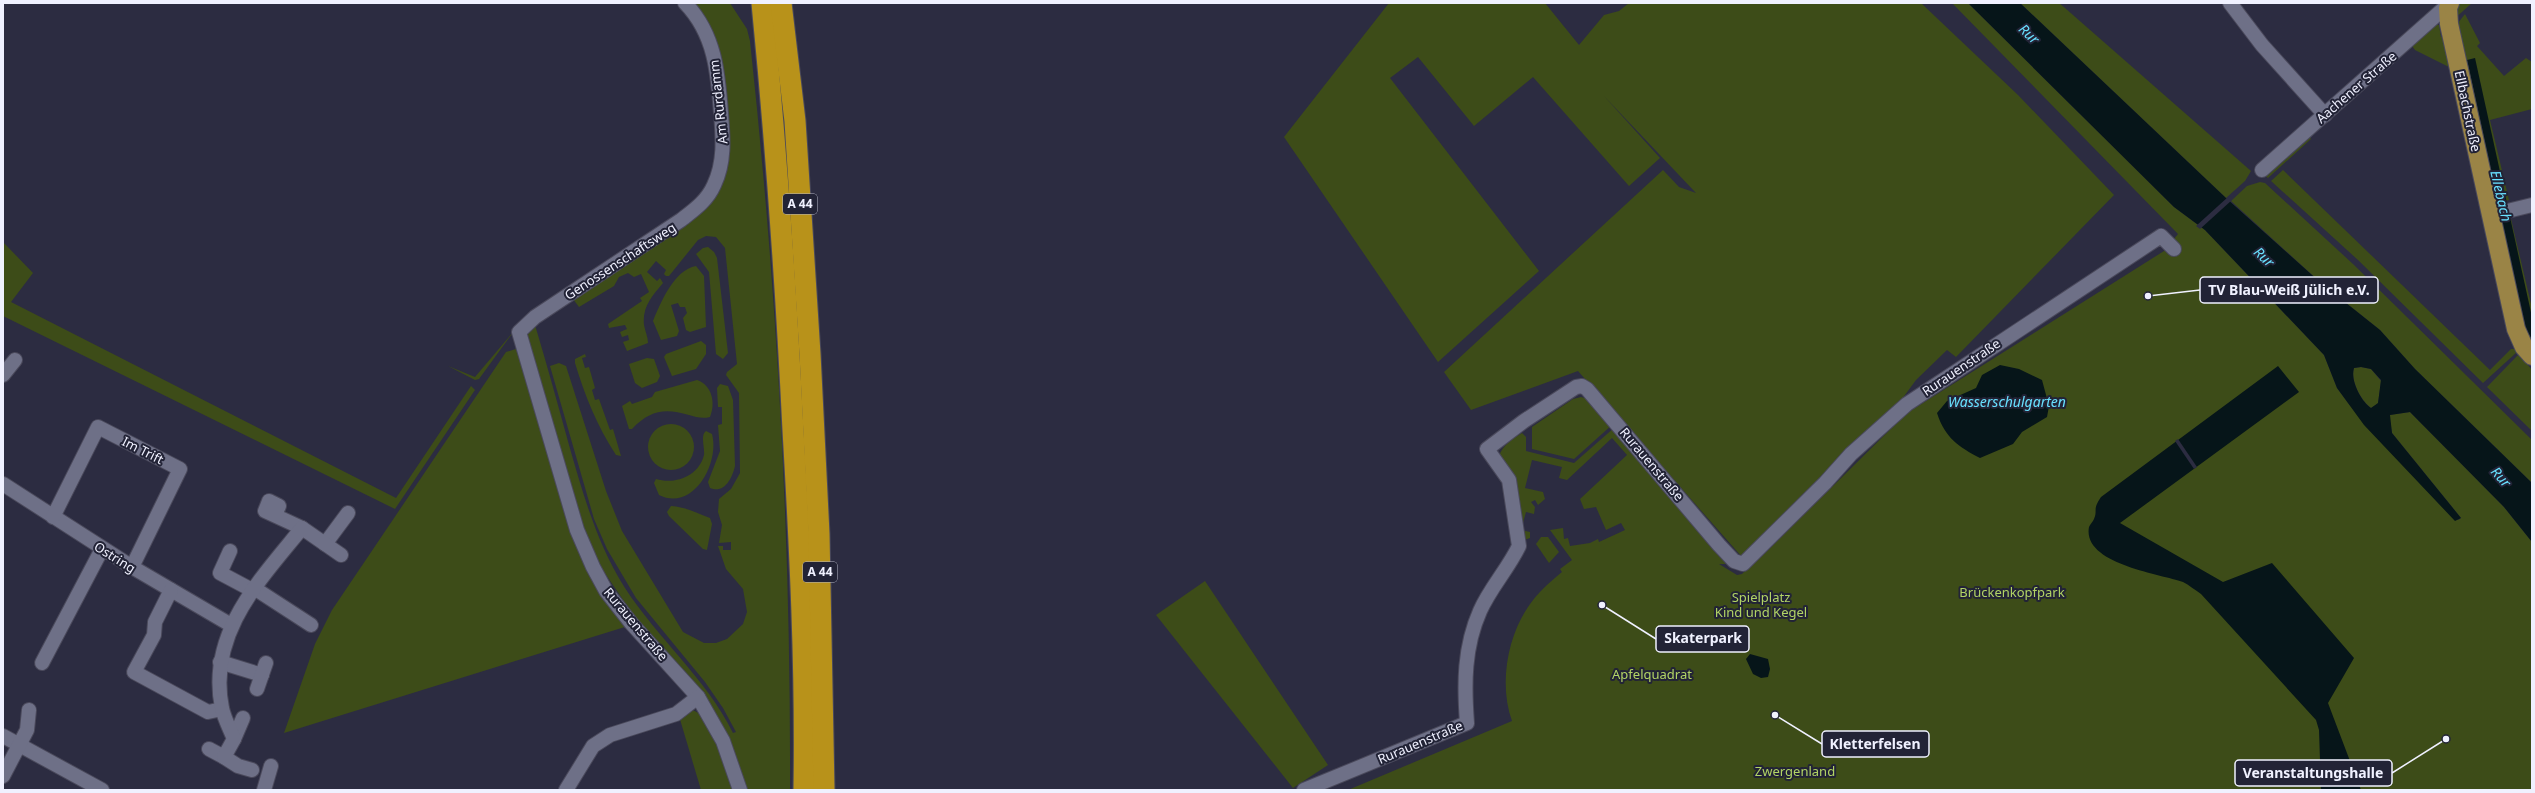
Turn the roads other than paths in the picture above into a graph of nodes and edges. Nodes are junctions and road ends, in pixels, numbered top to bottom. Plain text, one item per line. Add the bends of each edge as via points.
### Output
1 (685, 3) edge
2 (781, 3) edge
3 (793, 3) edge
4 (2230, 3) edge
5 (2450, 3) edge
6 (756, 10) edge
7 (787, 54) junction
8 (2325, 115) junction
9 (2262, 170) dead end
10 (715, 184) joint
11 (2532, 205) edge
12 (2501, 212) junction
13 (2174, 249) dead end
14 (519, 332) joint
15 (2532, 356) edge
16 (15, 360) dead end
17 (3, 375) edge
18 (4, 487) edge
19 (348, 513) dead end
20 (275, 515) dead end
21 (52, 517) junction
22 (302, 528) junction
23 (325, 544) junction
24 (102, 549) junction
25 (230, 550) dead end
26 (341, 555) dead end
27 (132, 567) junction
28 (253, 589) junction
29 (171, 590) junction
30 (231, 625) junction
31 (311, 625) dead end
32 (220, 662) junction
33 (42, 663) dead end
34 (261, 676) dead end
35 (698, 697) junction
36 (222, 709) junction
37 (29, 710) dead end
38 (244, 718) dead end
39 (3, 736) edge
40 (234, 739) junction
41 (20, 746) junction
42 (209, 749) dead end
43 (224, 757) junction
44 (271, 766) dead end
45 (252, 770) dead end
46 (3, 776) edge
47 (102, 790) edge
48 (264, 790) edge
49 (566, 790) edge
50 (740, 790) edge
51 (804, 790) edge
52 (824, 790) edge
53 (1304, 790) edge

1 - 10 street, Am Rurdamm via 704,29 717,66 724,148
2 - 7 highway, A 44
3 - 7 highway
4 - 8 street via 2262,45
5 - 8 street, Aachener Straße
5 - 12 main road, Ellbachstraße via 2449,24
6 - 51 highway, A 44 via 774,124 799,540 804,658
7 - 52 highway, A 44 via 795,121 813,401 820,557
8 - 9 street, Aachener Straße
10 - 14 street, Genossenschaftsweg via 701,204 681,220 535,317
11 - 12 street
12 - 15 main road, Ellbachstraße via 2516,329 2524,347
13 - 53 street, Rurauenstraße via 2161,236 1907,404 1851,454 1743,564 1734,561 1587,389 1582,386 1570,392 1524,421 1487,449 1509,480 1519,546 1480,611 1470,643 1464,679 1467,723
14 - 35 street, Rurauenstraße via 577,530 593,567 606,590 631,623
16 - 17 street
18 - 21 street, Ostring
19 - 23 street
20 - 22 street
21 - 24 street, Ostring
21 - 27 street, Im Trift via 98,427 180,469
22 - 23 street
22 - 28 street
23 - 26 street
24 - 27 street, Ostring
24 - 33 street
25 - 28 street via 220,573
27 - 29 street, Ostring
28 - 30 street
28 - 31 street
29 - 30 street, Ostring
29 - 36 street via 155,622 154,635 134,672 208,712
30 - 32 street
32 - 34 street
32 - 36 street
35 - 49 street via 676,714 610,735 593,746
35 - 50 street, Rurauenstraße via 723,741
36 - 40 street
37 - 41 street via 28,730
38 - 40 street
39 - 41 street
40 - 43 street
41 - 46 street
41 - 47 street
42 - 43 street
43 - 45 street via 238,766
44 - 48 street

